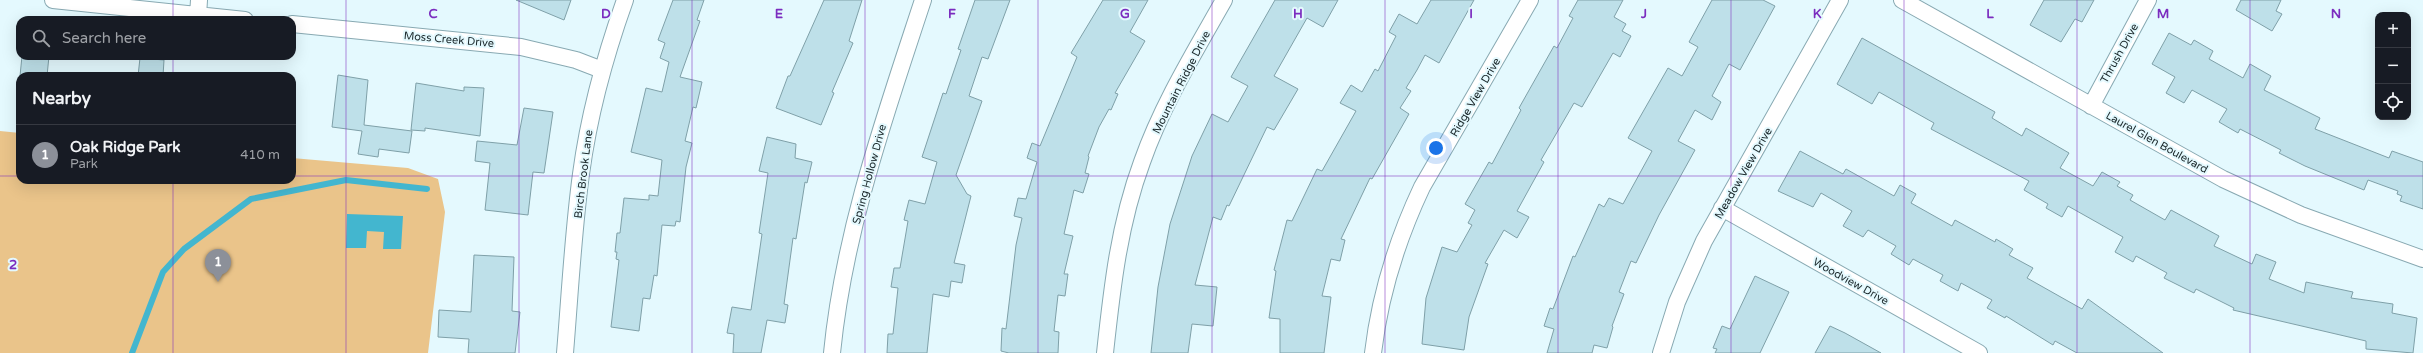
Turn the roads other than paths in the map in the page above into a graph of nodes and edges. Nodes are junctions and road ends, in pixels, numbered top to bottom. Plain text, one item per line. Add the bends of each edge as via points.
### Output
1 (53, 0) edge
2 (625, 0) edge
3 (923, 0) edge
4 (1224, 0) edge
5 (1530, 0) edge
6 (1840, 0) edge
7 (1902, 0) edge
8 (2148, 0) edge
9 (198, 8) edge
10 (229, 16) edge
11 (296, 24) edge
12 (602, 70) junction
13 (2090, 106) junction
14 (1722, 208) junction
15 (2423, 259) edge
16 (565, 353) edge
17 (832, 353) edge
18 (1105, 353) edge
19 (1373, 353) edge
20 (1661, 353) edge
21 (1979, 353) edge

1 - 9 street
2 - 12 street, Birch Brook Lane
3 - 17 street, Spring Hollow Drive via 868,166 848,252
4 - 18 street, Mountain Ridge Drive via 1172,94 1142,162 1121,234 1114,271
5 - 19 street, Ridge View Drive via 1422,187 1407,218 1385,284 1377,318
6 - 14 street, Meadow View Drive
7 - 13 street, Laurel Glen Boulevard
8 - 13 street, Thrush Drive
9 - 10 street
11 - 12 street, Moss Creek Drive via 521,47 569,58
12 - 16 street, Birch Brook Lane via 581,174
13 - 15 street, Laurel Glen Boulevard via 2223,178 2301,215
14 - 20 street, Meadow View Drive via 1689,275
14 - 21 street, Woodview Drive

